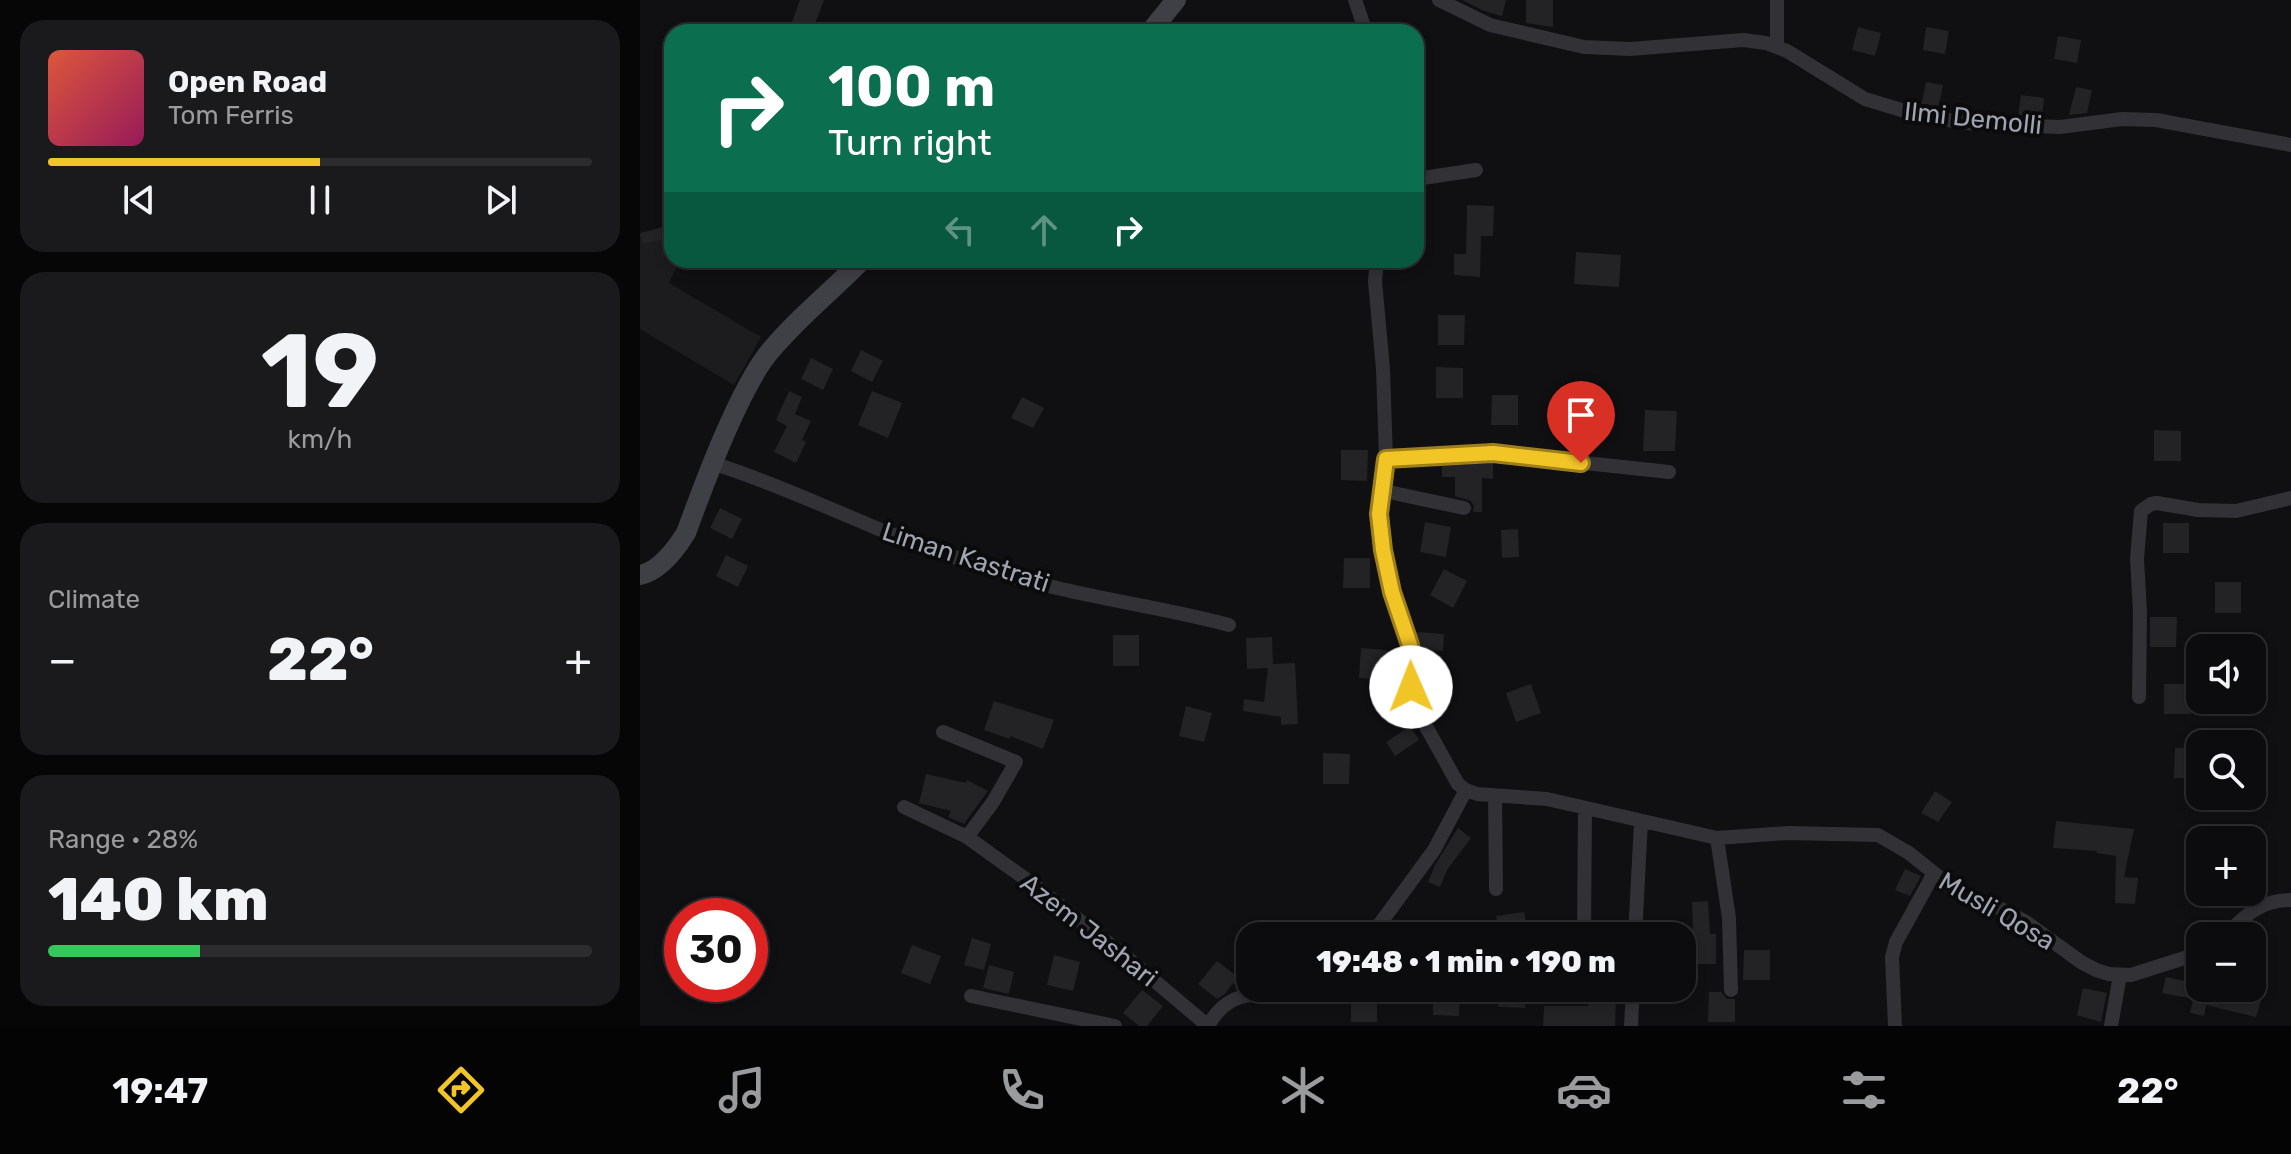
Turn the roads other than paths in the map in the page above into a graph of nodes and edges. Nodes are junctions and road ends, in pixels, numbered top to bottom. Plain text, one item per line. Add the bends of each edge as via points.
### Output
1 (1176, 0) edge
2 (1355, 0) edge
3 (1439, 0) edge
4 (1777, 0) edge
5 (1156, 24) edge
6 (1363, 24) edge
7 (1777, 46) junction
8 (2291, 145) edge
9 (1476, 170) dead end
10 (1424, 178) edge
11 (853, 268) edge
12 (1376, 268) edge
13 (1386, 459) junction
14 (712, 463) junction
15 (1669, 472) dead end
16 (1384, 491) junction
17 (2291, 498) edge
18 (1464, 508) dead end
19 (640, 575) edge
20 (1229, 625) dead end
21 (2139, 697) dead end
22 (943, 732) dead end
23 (1466, 790) junction
24 (1495, 796) junction
25 (904, 807) dead end
26 (1585, 808) junction
27 (1641, 822) junction
28 (967, 837) junction
29 (1717, 838) junction
30 (1933, 875) junction
31 (1496, 889) dead end
32 (2291, 900) edge
33 (2244, 918) junction
34 (1381, 922) edge
35 (1584, 922) edge
36 (1636, 922) edge
37 (2240, 922) edge
38 (2243, 922) edge
39 (2186, 957) edge
40 (2120, 975) junction
41 (1731, 990) dead end
42 (971, 996) dead end
43 (1236, 999) edge
44 (1632, 1002) edge
45 (1115, 1026) edge
46 (1208, 1026) edge
47 (1631, 1026) edge
48 (1895, 1026) edge
49 (2111, 1026) edge

1 - 5 street
2 - 6 street
3 - 7 street, Ilmi Demolli via 1490,25 1584,47 1630,49 1743,40
4 - 7 street
7 - 8 street, Ilmi Demolli via 1865,99 1921,116 2060,127 2156,120
9 - 10 street
11 - 14 street via 766,355
12 - 13 street
13 - 15 street via 1493,453
13 - 16 street
14 - 19 street via 680,543 649,573
14 - 20 street, Liman Kastrati via 1014,577
16 - 18 street
16 - 23 street via 1379,514 1383,550 1410,645 1411,696 1453,776
17 - 21 street via 2236,511 2157,503 2141,511
22 - 28 street via 1016,762
23 - 24 street, Musli Qosa
23 - 34 street via 1434,850
24 - 26 street, Musli Qosa
24 - 31 street
25 - 28 street, Azem Jashari
26 - 27 street, Musli Qosa
26 - 35 street
27 - 29 street, Musli Qosa
27 - 36 street
28 - 46 street, Azem Jashari
29 - 30 street, Musli Qosa via 1878,835
29 - 41 street via 1729,918
30 - 40 street, Musli Qosa via 1960,894 2026,922 2081,962
30 - 48 street via 1892,957
32 - 33 street via 2269,902
33 - 37 street
33 - 38 street
39 - 40 street
40 - 49 street
42 - 45 street
43 - 46 street, Azem Jashari
44 - 47 street

